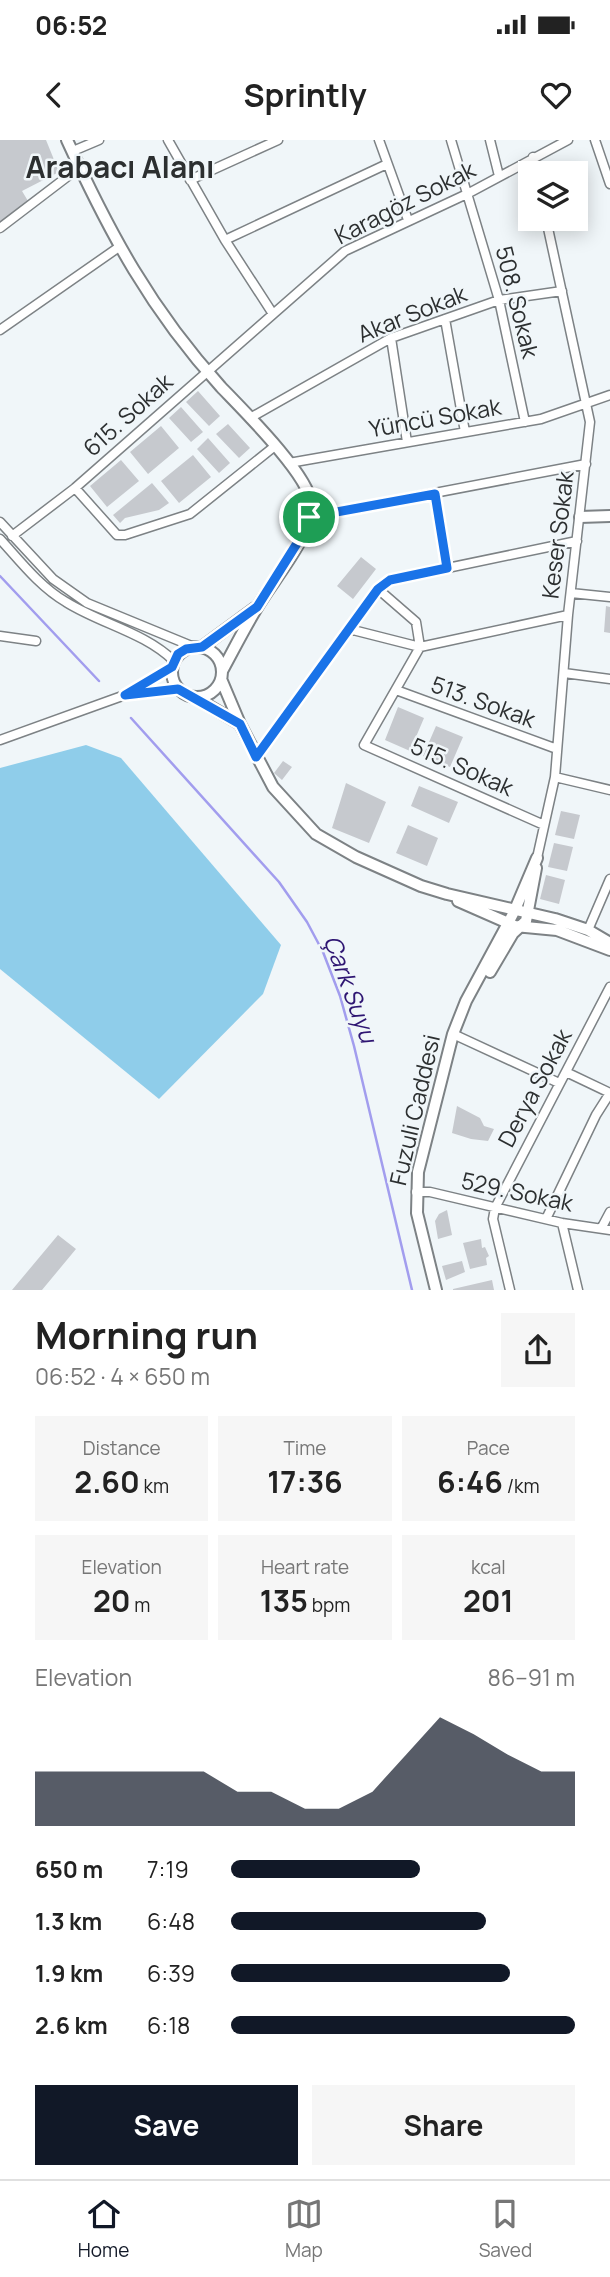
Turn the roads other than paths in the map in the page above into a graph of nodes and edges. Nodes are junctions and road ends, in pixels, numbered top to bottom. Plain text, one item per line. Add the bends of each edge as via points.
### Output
1 (68, 140) edge
2 (99, 140) edge
3 (168, 140) edge
4 (278, 140) edge
5 (379, 140) edge
6 (451, 140) edge
7 (490, 140) edge
8 (568, 140) edge
9 (595, 140) edge
10 (545, 145) edge
11 (73, 151) junction
12 (533, 157) junction
13 (534, 161) edge
14 (387, 164) junction
15 (80, 167) junction
16 (499, 176) junction
17 (190, 180) junction
18 (610, 184) edge
19 (469, 193) junction
20 (408, 220) junction
21 (0, 228) edge
22 (550, 231) edge
23 (225, 240) junction
24 (119, 247) junction
25 (562, 291) junction
26 (499, 300) junction
27 (273, 314) junction
28 (445, 319) junction
29 (0, 330) edge
30 (391, 338) junction
31 (206, 370) junction
32 (610, 396) edge
33 (587, 404) junction
34 (250, 418) junction
35 (525, 422) junction
36 (465, 432) junction
37 (407, 442) junction
38 (275, 446) junction
39 (289, 463) junction
40 (586, 464) junction
41 (75, 488) junction
42 (435, 494) junction
43 (610, 516) edge
44 (309, 517) junction
45 (580, 517) junction
46 (0, 522) edge
47 (12, 536) junction
48 (0, 539) edge
49 (577, 541) junction
50 (447, 568) junction
51 (378, 589) junction
52 (570, 593) junction
53 (610, 597) edge
54 (257, 607) junction
55 (568, 615) junction
56 (349, 629) junction
57 (0, 636) edge
58 (36, 641) dead end
59 (198, 647) junction
60 (420, 647) junction
61 (173, 664) junction
62 (564, 673) junction
63 (221, 675) junction
64 (610, 680) edge
65 (178, 689) junction
66 (396, 690) junction
67 (125, 695) junction
68 (191, 696) junction
69 (240, 724) junction
70 (0, 740) edge
71 (557, 749) junction
72 (256, 757) junction
73 (555, 777) junction
74 (610, 790) edge
75 (544, 825) junction
76 (537, 858) junction
77 (610, 879) edge
78 (447, 894) junction
79 (515, 909) junction
80 (529, 912) junction
81 (508, 923) junction
82 (522, 927) junction
83 (588, 930) junction
84 (610, 943) edge
85 (610, 950) edge
86 (610, 988) edge
87 (459, 1022) junction
88 (453, 1034) junction
89 (566, 1072) junction
90 (559, 1083) junction
91 (610, 1093) edge
92 (416, 1192) junction
93 (495, 1208) junction
94 (610, 1212) edge
95 (546, 1219) junction
96 (562, 1223) junction
97 (606, 1228) edge
98 (436, 1290) edge
99 (510, 1290) edge
100 (578, 1290) edge

1 - 11 street
2 - 11 street
3 - 17 street
4 - 17 street
5 - 14 street
6 - 19 street, 508. Sokak
7 - 16 street
8 - 10 street, Karagöz Sokak
9 - 18 street
10 - 12 street, Karagöz Sokak
11 - 15 street
12 - 13 street
12 - 16 street, Karagöz Sokak
14 - 20 street
14 - 23 street
15 - 21 street
15 - 24 street
16 - 19 street, Karagöz Sokak
17 - 23 street
19 - 20 street, Karagöz Sokak
19 - 26 street, 508. Sokak
20 - 27 street, Karagöz Sokak via 345,251
22 - 25 street, Keser Sokak
23 - 27 street
24 - 29 street
24 - 31 street via 158,311
25 - 26 street, Akar Sokak
25 - 33 street, Keser Sokak
26 - 28 street, Akar Sokak
26 - 35 street, 508. Sokak
27 - 31 street, Karagöz Sokak
28 - 30 street, Akar Sokak
28 - 36 street
30 - 34 street, Akar Sokak
30 - 37 street
31 - 34 street
31 - 41 street, 615. Sokak
32 - 33 street, Yüncü Sokak
33 - 35 street, Yüncü Sokak
33 - 40 street, Keser Sokak
34 - 38 street
35 - 36 street, Yüncü Sokak
36 - 37 street, Yüncü Sokak
37 - 39 street, Yüncü Sokak
38 - 39 street
38 - 41 street, 615. Sokak via 190,514 125,535 117,535
39 - 44 street via 311,502
40 - 42 street
40 - 45 street, Keser Sokak
41 - 47 street, 615. Sokak
42 - 44 street
42 - 50 street
43 - 45 street
44 - 54 street
45 - 49 street, Keser Sokak
46 - 47 street
47 - 59 street via 53,579 87,603
48 - 61 street via 63,601 145,639
49 - 50 street
49 - 52 street, Keser Sokak
50 - 51 street via 390,580
51 - 56 street
51 - 60 street via 416,622
52 - 53 street
52 - 55 street, Keser Sokak
54 - 59 street
54 - 63 street
55 - 60 street
55 - 62 street, Keser Sokak
56 - 60 street
56 - 72 street
57 - 58 street
59 - 61 street via 178,654
59 - 63 street via 216,656
60 - 66 street
61 - 65 street
61 - 67 street
62 - 64 street
62 - 71 street, Keser Sokak
63 - 68 street via 212,691
63 - 69 street
65 - 67 street
65 - 68 street
66 - 71 street, 513. Sokak
66 - 75 street, 515. Sokak via 364,744
67 - 70 street
68 - 69 street
69 - 72 street
71 - 73 street, Keser Sokak
72 - 78 street via 273,787 316,834 356,857
73 - 74 street
73 - 75 street, Keser Sokak
75 - 76 street, Keser Sokak
76 - 79 street
76 - 80 street
77 - 83 street
78 - 79 street
78 - 81 street
79 - 80 street
79 - 81 street
80 - 82 street
80 - 83 street
81 - 82 street
81 - 87 street
82 - 85 street via 557,930
82 - 87 street via 513,933
83 - 84 street
86 - 89 street, Derya Sokak
87 - 88 street, Fuzuli Caddesi
88 - 90 street
88 - 92 street, Fuzuli Caddesi
89 - 90 street, Derya Sokak
89 - 91 street
90 - 93 street, Derya Sokak
91 - 95 street
92 - 93 street, 529. Sokak
92 - 98 street, Fuzuli Caddesi
93 - 95 street, 529. Sokak
93 - 99 street via 493,1219
94 - 97 street
95 - 96 street, 529. Sokak
96 - 97 street, 529. Sokak
96 - 100 street

